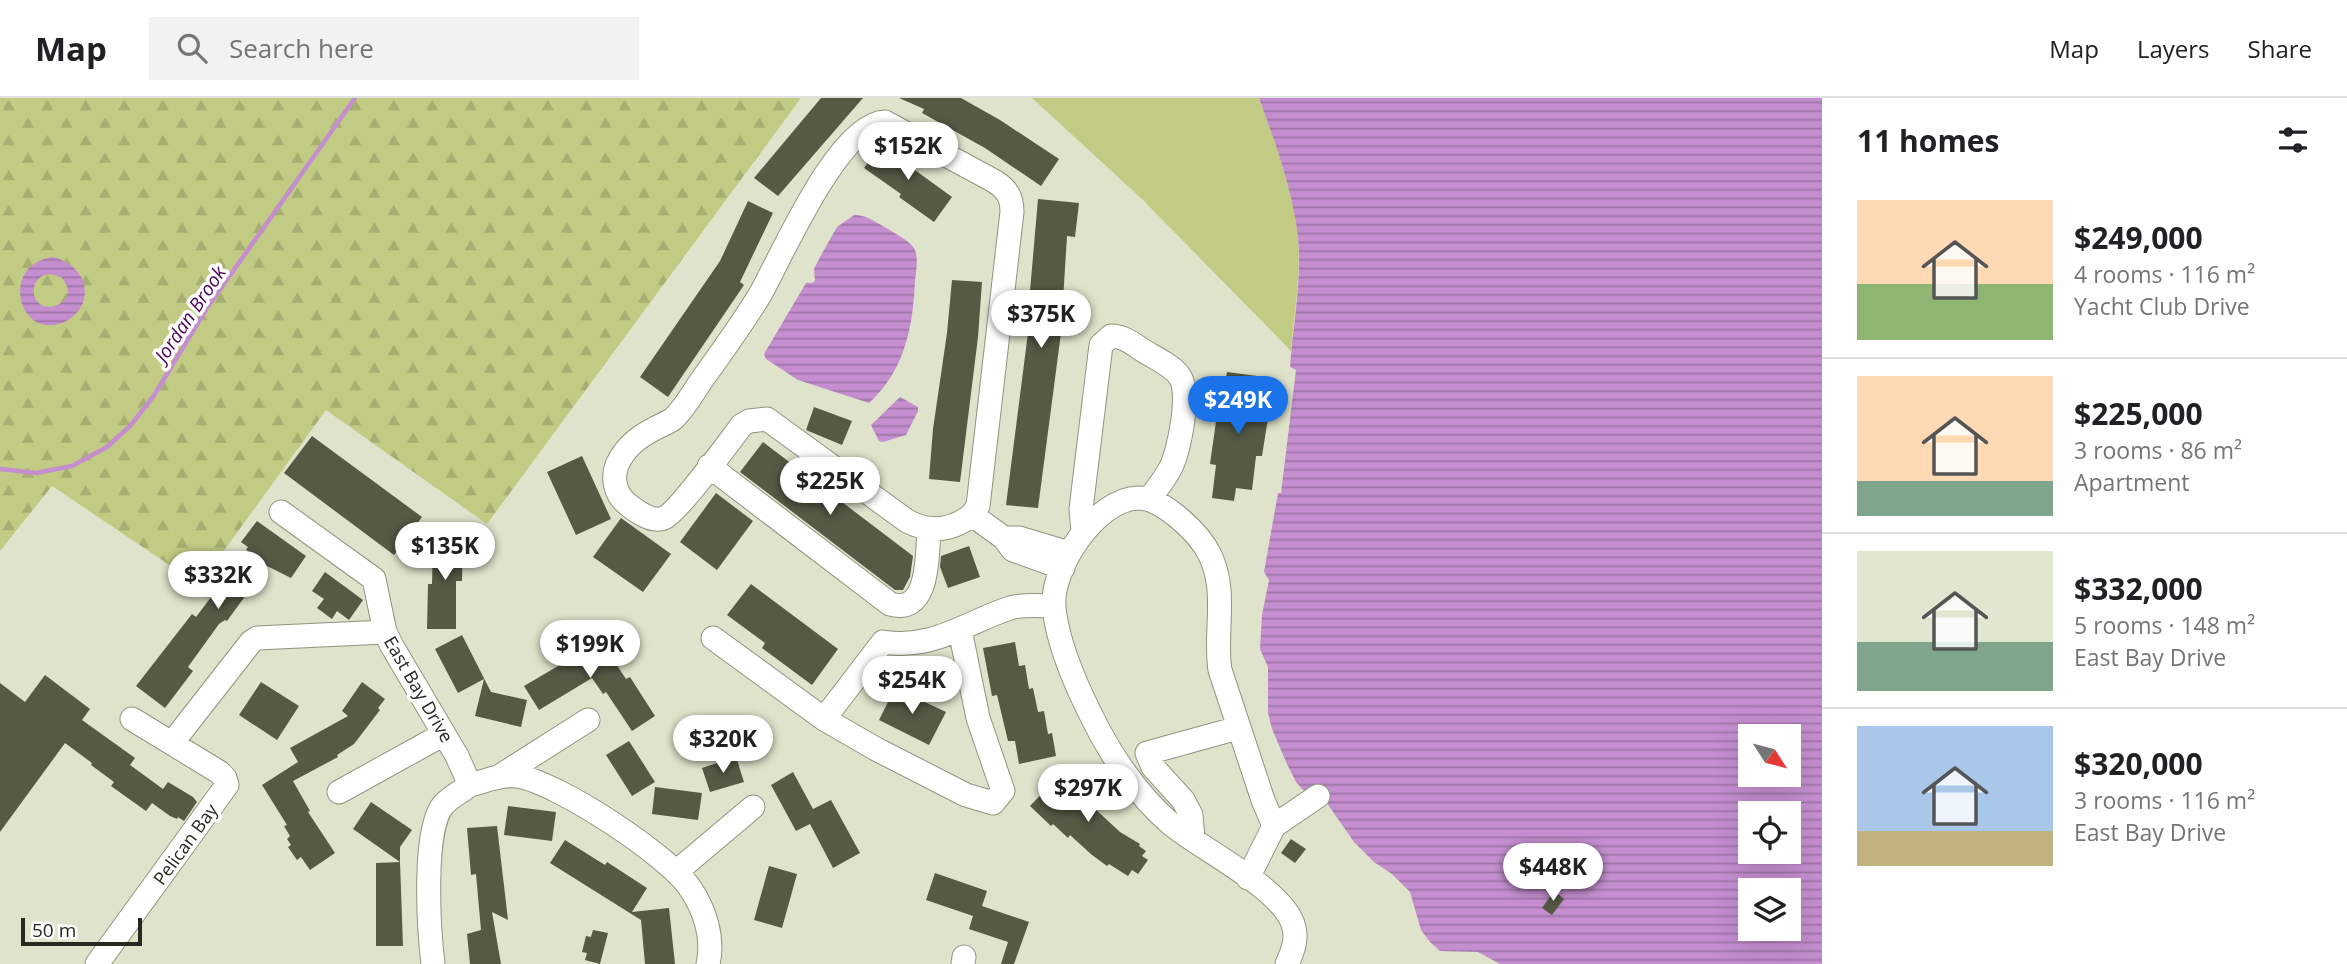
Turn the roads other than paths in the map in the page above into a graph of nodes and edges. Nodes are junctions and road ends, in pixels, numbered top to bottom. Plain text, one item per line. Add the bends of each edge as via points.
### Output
1 (709, 466) junction
2 (1149, 499) junction
3 (281, 512) dead end
4 (972, 515) junction
5 (929, 530) junction
6 (1083, 532) junction
7 (1066, 561) junction
8 (1054, 606) junction
9 (960, 630) junction
10 (386, 632) junction
11 (713, 638) dead end
12 (132, 719) dead end
13 (824, 719) junction
14 (589, 720) dead end
15 (1238, 728) junction
16 (444, 734) junction
17 (172, 743) junction
18 (500, 776) junction
19 (470, 785) junction
20 (339, 792) dead end
21 (1318, 796) dead end
22 (753, 807) dead end
23 (1274, 826) junction
24 (1193, 839) junction
25 (676, 872) junction
26 (1248, 878) junction
27 (97, 964) edge
28 (433, 964) edge
29 (708, 964) edge
30 (1287, 964) edge

1 - 4 street via 663,519 633,509 615,486 614,473 626,450 673,418 742,324 835,161 863,131 885,122 1004,187 1012,203 978,506
1 - 5 street via 742,425 767,419 907,522
1 - 5 street via 890,604 912,601 922,588
2 - 6 street via 1127,500
2 - 6 street via 1176,454 1185,388 1173,369 1127,340 1111,336 1101,345 1081,509
2 - 15 street via 1197,535 1210,555 1222,608 1219,660
3 - 10 street, East Bay Drive via 374,579
4 - 5 street via 962,523
4 - 7 street via 1013,550
6 - 7 street
7 - 8 street
8 - 9 street via 1013,607
8 - 24 street via 1076,682 1110,749 1170,823
9 - 13 street via 913,643 876,636
9 - 13 street via 978,719 1003,791 993,803 966,794
10 - 16 street, East Bay Drive
10 - 17 street via 257,638
11 - 13 street
12 - 17 street, Pelican Bay
14 - 18 street
15 - 23 street
15 - 24 street via 1147,753 1153,767 1183,800 1191,815
16 - 19 street, East Bay Drive
16 - 20 street
17 - 27 street, Pelican Bay via 219,772 227,785
18 - 19 street
18 - 25 street via 518,776 554,788
19 - 28 street via 443,805 431,837
21 - 23 street
22 - 25 street
23 - 26 street
24 - 26 street
25 - 29 street via 689,886 707,924
26 - 30 street via 1277,901 1292,921 1296,941

